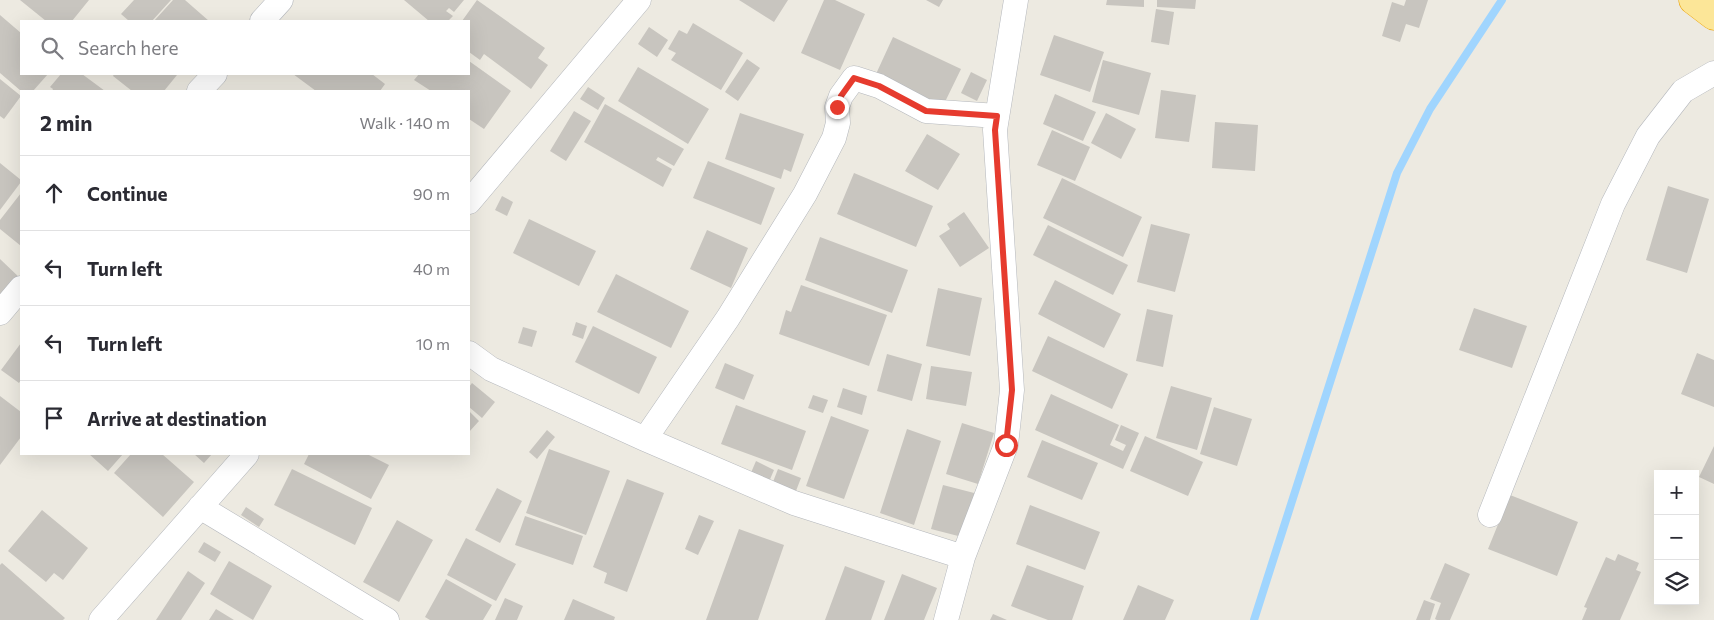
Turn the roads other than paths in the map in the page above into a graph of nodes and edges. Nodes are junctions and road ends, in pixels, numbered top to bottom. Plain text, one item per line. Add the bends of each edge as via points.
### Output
1 (281, 0) edge
2 (639, 0) edge
3 (1016, 0) edge
4 (1693, 0) edge
5 (1714, 16) edge
6 (263, 20) edge
7 (1714, 72) edge
8 (214, 75) edge
9 (200, 90) edge
10 (997, 116) junction
11 (470, 201) edge
12 (20, 289) edge
13 (0, 313) edge
14 (470, 354) edge
15 (645, 439) junction
16 (247, 455) edge
17 (200, 507) junction
18 (1490, 515) dead end
19 (963, 557) junction
20 (101, 620) edge
21 (387, 620) edge
22 (946, 620) edge

1 - 6 street
2 - 11 street
3 - 10 street
4 - 5 highway
7 - 18 street via 1683,91 1643,144 1613,204
8 - 9 street
10 - 15 street via 926,111 879,86 854,78 841,96 834,138 805,194 728,318
10 - 19 street via 995,130 1012,390 1006,445
12 - 13 street
14 - 15 street via 491,368
15 - 19 street via 794,503
16 - 17 street
17 - 20 street
17 - 21 street
19 - 22 street

